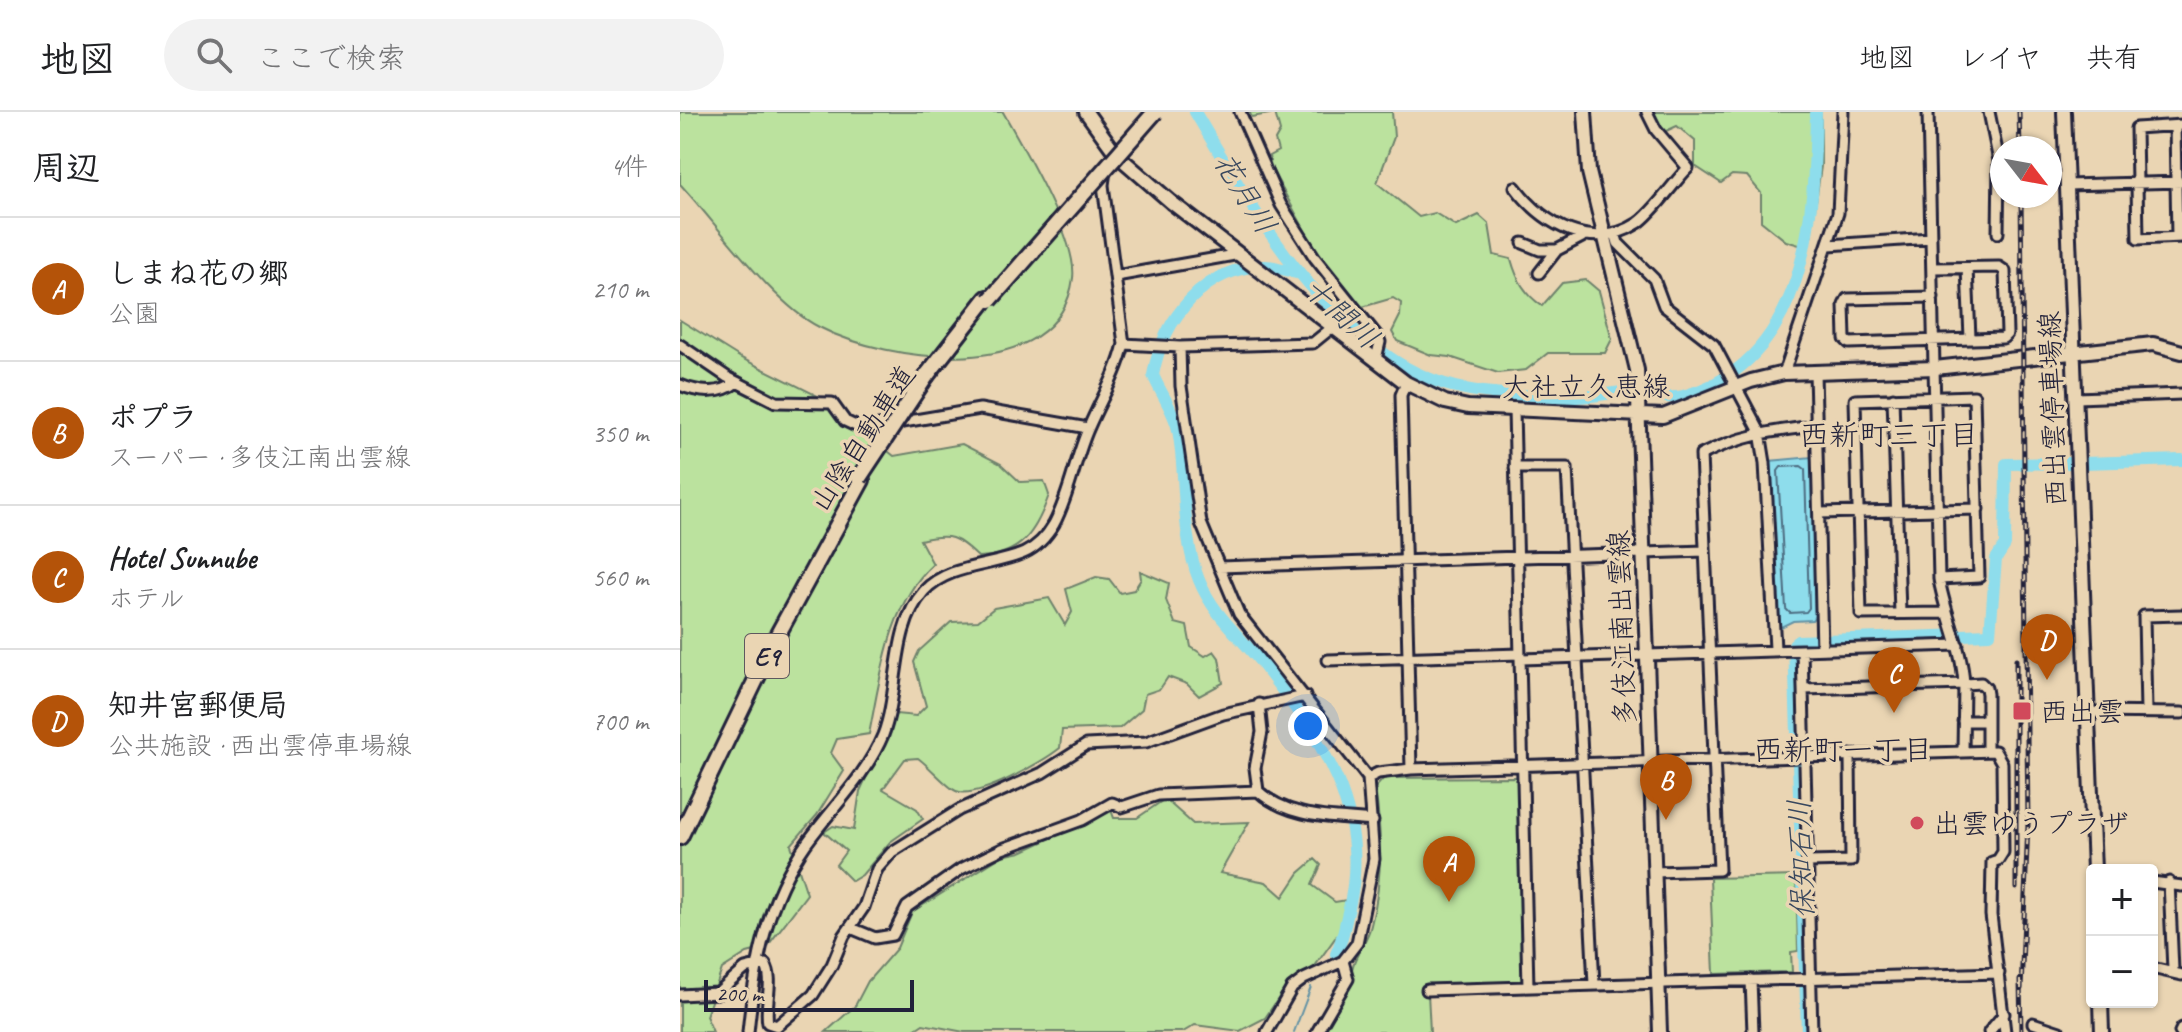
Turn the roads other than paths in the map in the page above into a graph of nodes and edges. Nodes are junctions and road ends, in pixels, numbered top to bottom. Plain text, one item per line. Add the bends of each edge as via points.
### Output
1 (1086, 112) edge
2 (1153, 112) edge
3 (1240, 112) edge
4 (1585, 112) edge
5 (1647, 112) edge
6 (1843, 112) edge
7 (1928, 112) edge
8 (1989, 112) edge
9 (2064, 112) edge
10 (2178, 125) edge
11 (1117, 155) junction
12 (2179, 182) edge
13 (2138, 183) junction
14 (2066, 185) junction
15 (1515, 187) dead end
16 (1998, 233) dead end
17 (1610, 234) junction
18 (1582, 237) junction
19 (2180, 237) edge
20 (1931, 238) junction
21 (1523, 243) dead end
22 (1829, 245) junction
23 (1557, 250) junction
24 (1240, 254) junction
25 (1933, 268) junction
26 (1967, 268) junction
27 (1539, 273) dead end
28 (1116, 276) junction
29 (1933, 297) junction
30 (1334, 326) junction
31 (1970, 338) junction
32 (1935, 341) junction
33 (1124, 344) junction
34 (680, 345) edge
35 (1180, 347) junction
36 (2182, 352) edge
37 (2075, 354) junction
38 (1376, 359) junction
39 (1935, 368) junction
40 (1815, 372) junction
41 (1784, 373) junction
42 (737, 382) junction
43 (1406, 383) junction
44 (680, 385) edge
45 (1738, 386) junction
46 (2182, 394) edge
47 (1934, 397) junction
48 (1893, 398) junction
49 (2077, 398) junction
50 (1639, 408) junction
51 (1514, 410) junction
52 (1814, 426) junction
53 (1088, 428) junction
54 (1760, 432) junction
55 (1515, 468) junction
56 (861, 479) junction
57 (1978, 509) junction
58 (1936, 510) junction
59 (1897, 511) junction
60 (1857, 512) junction
61 (1819, 513) junction
62 (1705, 551) junction
63 (1641, 553) junction
64 (1571, 556) junction
65 (1517, 558) junction
66 (1406, 560) junction
67 (1219, 567) junction
68 (1939, 579) junction
69 (1900, 613) junction
70 (1945, 613) junction
71 (2182, 615) edge
72 (1958, 645) junction
73 (1775, 649) junction
74 (1822, 649) junction
75 (1802, 650) junction
76 (1645, 654) junction
77 (1711, 654) junction
78 (1521, 656) junction
79 (1408, 657) junction
80 (1575, 657) junction
81 (1328, 660) dead end
82 (1964, 684) junction
83 (1804, 689) junction
84 (1305, 696) junction
85 (1259, 704) junction
86 (2087, 707) junction
87 (2146, 712) junction
88 (2182, 713) edge
89 (1963, 721) junction
90 (1987, 721) junction
91 (1987, 750) junction
92 (1963, 752) junction
93 (1850, 755) junction
94 (1806, 757) junction
95 (1714, 761) junction
96 (1649, 763) junction
97 (1580, 765) junction
98 (1523, 767) junction
99 (1411, 769) junction
100 (1368, 778) junction
101 (1258, 791) junction
102 (1373, 821) junction
103 (680, 825) edge
104 (680, 837) edge
105 (1808, 862) junction
106 (2094, 864) edge
107 (1654, 872) junction
108 (2158, 882) edge
109 (2169, 882) junction
110 (2182, 886) edge
111 (851, 928) junction
112 (1343, 961) junction
113 (756, 964) junction
114 (2158, 969) edge
115 (1999, 973) junction
116 (2178, 973) edge
117 (1809, 978) junction
118 (1751, 980) junction
119 (1658, 982) junction
120 (1594, 984) junction
121 (1528, 987) junction
122 (1427, 990) dead end
123 (680, 995) edge
124 (2101, 1008) edge
125 (2004, 1014) junction
126 (2033, 1023) dead end
127 (748, 1032) edge
128 (1267, 1032) edge
129 (1317, 1032) edge
130 (1660, 1032) edge
131 (1753, 1032) edge
132 (1812, 1032) edge
133 (1989, 1032) edge
134 (2005, 1032) edge
135 (2060, 1032) edge
136 (2102, 1032) edge

1 - 11 main road, 大社立久恵線
2 - 56 highway, 山陰自動車道 / E9, bridge via 989,299 929,376
3 - 38 street via 1281,205 1378,337
4 - 17 main road, 多伎江南出雲線 via 1589,172
5 - 17 street via 1688,168 1640,222
6 - 22 street via 1842,187
7 - 20 street
8 - 16 street via 1999,161
9 - 14 main road, 西出雲停車場線
10 - 12 street
10 - 13 street via 2136,128
11 - 24 main road, 大社立久恵線
11 - 28 street via 1103,185
12 - 13 street
12 - 19 street
13 - 14 street
13 - 19 street via 2138,239
14 - 37 main road, 西出雲停車場線
15 - 18 street via 1531,207
17 - 18 street
17 - 45 street via 1654,279 1664,306 1714,345
17 - 50 main road, 多伎江南出雲線
18 - 23 street
20 - 22 street
20 - 25 street
21 - 23 street
22 - 41 street
23 - 27 street
24 - 28 street
24 - 30 main road, 大社立久恵線
25 - 26 street
25 - 29 street
26 - 31 street
26 - 31 street via 2005,271 2007,334
28 - 33 street
29 - 32 street
29 - 32 street via 1847,299 1845,339
30 - 35 street via 1313,343
30 - 38 main road, 大社立久恵線
31 - 32 street
32 - 39 street
33 - 35 street
33 - 53 street
34 - 42 street
35 - 67 street via 1201,523
36 - 37 main road, 大社立久恵線 via 2153,344
37 - 39 main road, 大社立久恵線
37 - 49 main road, 西出雲停車場線
38 - 43 main road, 大社立久恵線
39 - 40 main road, 大社立久恵線
39 - 47 street
40 - 41 main road, 大社立久恵線
40 - 52 street
41 - 45 main road, 大社立久恵線
42 - 44 street via 709,392
42 - 53 street via 786,404 832,403 845,421 862,429 980,409
43 - 51 main road, 大社立久恵線 via 1445,402
43 - 66 street via 1401,395
45 - 50 main road, 大社立久恵線 via 1681,412
45 - 54 street
46 - 49 street
47 - 48 street
47 - 57 street via 1974,396
47 - 58 street
48 - 59 street
48 - 60 street via 1855,400
49 - 86 main road, 西出雲停車場線
50 - 51 main road, 大社立久恵線
50 - 63 main road, 多伎江南出雲線
51 - 55 street
52 - 54 street
52 - 61 street
53 - 113 street via 1047,535 1028,552 943,577 911,611 883,733 783,882
54 - 62 street via 1701,455
54 - 73 street
55 - 64 street via 1567,468
55 - 65 street
56 - 103 highway, 山陰自動車道 / E9 via 775,630
56 - 104 highway, 山陰自動車道 / E9 via 778,634
57 - 58 street
57 - 68 street via 1979,577
58 - 59 street
58 - 68 street
59 - 60 street
59 - 69 street
60 - 61 street
60 - 69 street via 1861,614
61 - 74 street
62 - 63 street
62 - 77 street
63 - 64 street
63 - 76 main road, 多伎江南出雲線
64 - 65 street
64 - 80 street
65 - 66 street
65 - 78 street
66 - 67 street
66 - 79 street
67 - 84 street via 1239,614
68 - 70 street
69 - 70 street
70 - 72 street
71 - 87 street via 2144,616
72 - 74 street
72 - 82 street
73 - 75 street
73 - 77 street
74 - 75 street
75 - 83 street
76 - 77 street
76 - 80 street
76 - 96 main road, 多伎江南出雲線
77 - 95 street
78 - 79 street
78 - 80 street
78 - 98 street
79 - 81 street
79 - 99 street
80 - 97 street
82 - 83 street
82 - 89 street
82 - 90 street via 1981,683 1986,688
83 - 94 street
84 - 85 street
84 - 100 street
85 - 101 street
85 - 111 street via 1146,742 1086,745 1042,773 959,810 892,852 877,869
86 - 87 street
86 - 106 main road
87 - 88 street
89 - 90 street
89 - 92 street
90 - 91 street
91 - 92 street
91 - 115 street via 2000,755 2002,763 2003,852 1992,862 1991,915
92 - 93 street
93 - 94 street
93 - 105 street via 1851,861
94 - 95 street
94 - 105 street
95 - 96 street
95 - 107 street via 1719,870
96 - 97 street
96 - 107 main road, 多伎江南出雲線
97 - 98 street
97 - 120 street
98 - 99 street
98 - 121 street
99 - 100 street
100 - 102 street
101 - 102 street via 1287,810
101 - 111 street via 1158,795 1122,807 1112,803 961,869 907,907 893,935 875,938
102 - 112 street via 1374,859 1365,916 1357,943
105 - 117 street
107 - 119 main road, 多伎江南出雲線
108 - 109 street
109 - 110 street
109 - 116 street
111 - 113 street via 813,995 777,1026 768,1023 766,1013 769,971 765,964
112 - 128 street via 1298,983
112 - 129 street via 1348,979
113 - 123 street via 718,993
113 - 127 street
114 - 116 street
115 - 117 street
115 - 125 street
117 - 118 street
117 - 132 street
118 - 119 street
118 - 131 street
119 - 120 street
119 - 130 main road, 多伎江南出雲線
120 - 121 street
121 - 122 street
124 - 136 main road
125 - 133 street
125 - 134 street
126 - 135 street

